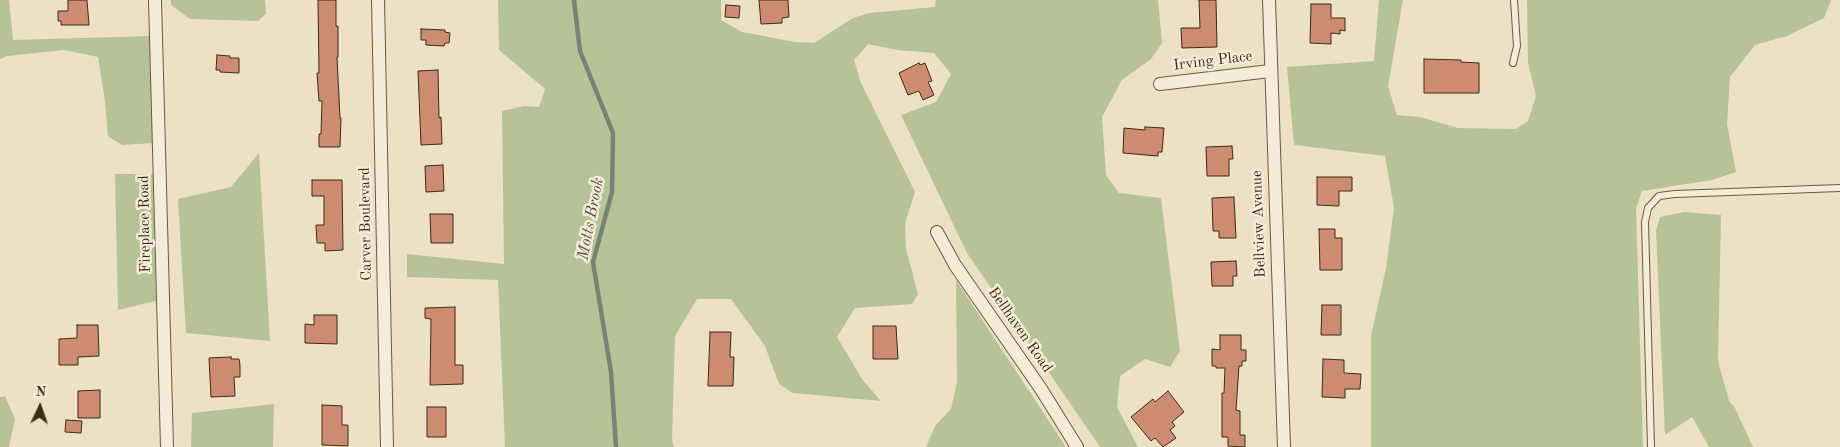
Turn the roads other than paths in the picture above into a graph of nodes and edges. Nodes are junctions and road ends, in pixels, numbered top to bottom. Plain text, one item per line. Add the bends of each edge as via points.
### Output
1 (155, 0) edge
2 (378, 0) edge
3 (1269, 0) edge
4 (1514, 0) edge
5 (1513, 63) dead end
6 (1270, 71) junction
7 (1160, 84) dead end
8 (1840, 188) edge
9 (937, 232) dead end
10 (167, 447) edge
11 (388, 447) edge
12 (1077, 447) edge
13 (1284, 447) edge
14 (1651, 447) edge

1 - 10 street, Fireplace Road
2 - 11 street, Carver Boulevard
3 - 6 street, Bellview Avenue
4 - 5 lane via 1517,46
6 - 7 street, Irving Place
6 - 13 street, Bellview Avenue
8 - 14 lane via 1674,194 1659,196 1648,208
9 - 12 street, Bellhaven Road via 955,265

